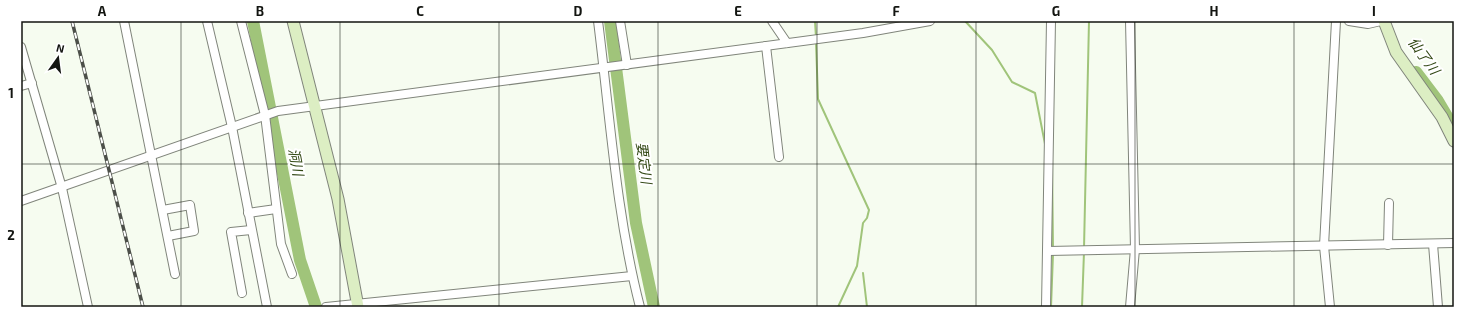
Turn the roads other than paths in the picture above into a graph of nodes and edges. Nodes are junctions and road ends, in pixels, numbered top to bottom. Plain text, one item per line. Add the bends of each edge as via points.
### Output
1 (124, 21) edge
2 (207, 21) edge
3 (241, 21) edge
4 (292, 21) edge
5 (598, 21) edge
6 (620, 21) edge
7 (772, 21) edge
8 (930, 21) edge
9 (1051, 21) edge
10 (1130, 21) edge
11 (1336, 21) edge
12 (1349, 21) edge
13 (1382, 21) edge
14 (787, 43) junction
15 (766, 46) junction
16 (21, 47) edge
17 (625, 65) junction
18 (607, 68) junction
19 (32, 83) junction
20 (21, 86) edge
21 (315, 106) junction
22 (266, 114) junction
23 (232, 127) junction
24 (1454, 140) edge
25 (152, 155) junction
26 (780, 157) dead end
27 (62, 188) junction
28 (21, 201) edge
29 (1389, 203) dead end
30 (276, 209) junction
31 (164, 210) junction
32 (248, 213) junction
33 (251, 230) junction
34 (168, 236) junction
35 (1454, 243) edge
36 (1433, 244) junction
37 (1388, 245) junction
38 (1324, 246) junction
39 (1135, 249) junction
40 (1052, 251) junction
41 (175, 274) dead end
42 (292, 274) dead end
43 (632, 276) junction
44 (242, 293) dead end
45 (358, 306) edge
46 (88, 307) edge
47 (267, 307) edge
48 (326, 307) edge
49 (640, 307) edge
50 (1046, 307) edge
51 (1130, 307) edge
52 (1330, 307) edge
53 (1438, 307) edge

1 - 25 street
2 - 23 street
3 - 22 street
4 - 21 street
5 - 18 street
6 - 17 street
7 - 14 street
8 - 14 street
9 - 40 street via 1049,155
10 - 39 street
11 - 38 street
12 - 13 street via 1368,24
13 - 24 street via 1396,52 1442,117
14 - 15 street
15 - 17 street
15 - 26 street
16 - 19 street
17 - 18 street
18 - 21 street
18 - 43 street via 623,229
19 - 20 street
19 - 27 street
21 - 22 street
21 - 45 street via 338,199
22 - 23 street
22 - 30 street
23 - 25 street
23 - 32 street
25 - 27 street
25 - 31 street
27 - 28 street
27 - 46 street
29 - 37 street
30 - 32 street
30 - 42 street via 281,244
31 - 34 street
31 - 34 street via 190,204 194,231
32 - 33 street
33 - 44 street via 231,232
33 - 47 street
34 - 41 street
35 - 36 street
36 - 37 street
36 - 53 street
37 - 38 street
38 - 39 street
38 - 52 street
39 - 40 street
39 - 51 street
40 - 50 street
43 - 45 street
43 - 49 street
45 - 48 street

